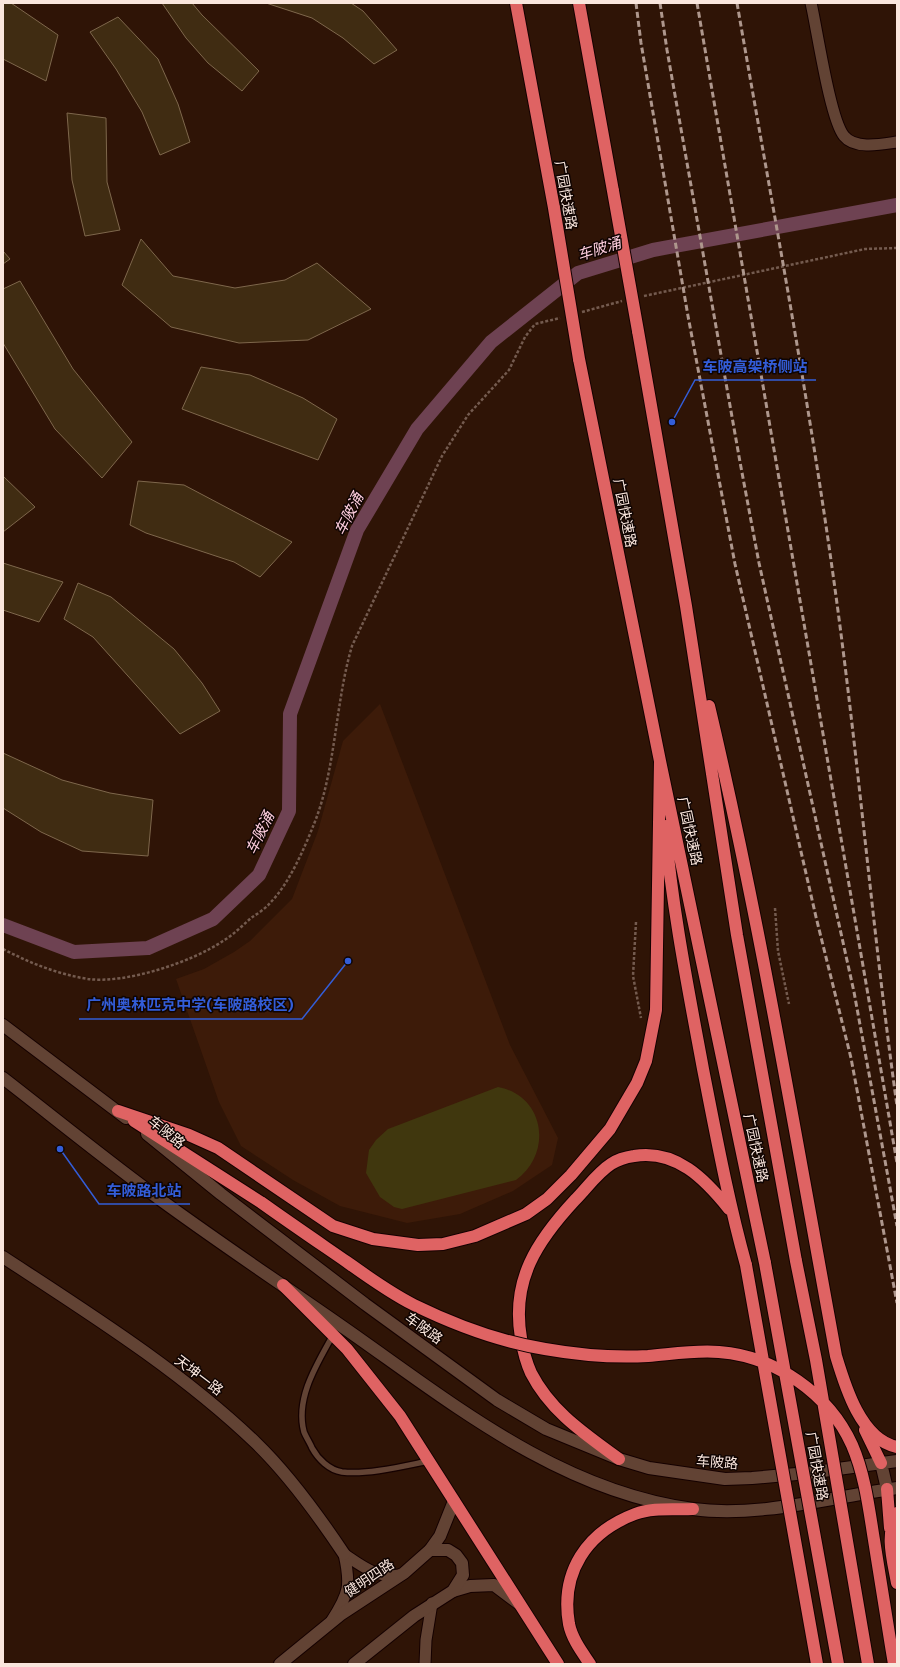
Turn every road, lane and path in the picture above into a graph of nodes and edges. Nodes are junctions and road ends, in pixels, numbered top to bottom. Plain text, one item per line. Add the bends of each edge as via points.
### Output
1 (516, 3) edge
2 (579, 3) edge
3 (811, 3) edge
4 (897, 142) edge
5 (897, 248) edge
6 (643, 296) dead end
7 (627, 300) dead end
8 (581, 312) dead end
9 (566, 316) dead end
10 (686, 606) junction
11 (660, 761) junction
12 (775, 908) dead end
13 (636, 922) dead end
14 (3, 949) edge
15 (789, 1004) dead end
16 (642, 1024) dead end
17 (3, 1026) edge
18 (3, 1078) edge
19 (118, 1111) junction
20 (731, 1212) junction
21 (3, 1258) edge
22 (283, 1285) junction
23 (333, 1335) junction
24 (855, 1408) junction
25 (897, 1447) edge
26 (619, 1459) junction
27 (429, 1461) junction
28 (897, 1461) edge
29 (881, 1463) junction
30 (892, 1488) edge
31 (454, 1501) junction
32 (692, 1509) junction
33 (897, 1513) edge
34 (891, 1546) junction
35 (430, 1550) junction
36 (344, 1554) junction
37 (404, 1573) junction
38 (897, 1583) edge
39 (453, 1591) junction
40 (432, 1603) junction
41 (518, 1603) junction
42 (330, 1623) junction
43 (280, 1664) edge
44 (354, 1664) edge
45 (425, 1664) edge
46 (558, 1664) edge
47 (590, 1664) edge
48 (817, 1664) edge
49 (838, 1664) edge
50 (868, 1664) edge
51 (894, 1664) edge

1 - 11 highway, 广园快速路, bridge via 579,359
2 - 10 highway, 广园快速路, bridge
3 - 4 street via 834,115 844,137 857,143 880,145
5 - 6 path via 865,250
7 - 8 path
9 - 14 path via 535,324 525,336 509,370 468,415 442,456 352,646 345,669 327,776 314,823 291,872 270,903 217,945 179,964 120,979 89,979 57,972 31,964
10 - 24 highway via 732,806 760,943 836,1356
10 - 50 highway, 广园快速路, bridge via 737,935 816,1360
11 - 19 highway via 656,1010 646,1061 637,1083 610,1129 571,1175 547,1199 526,1214 475,1236 443,1244 418,1245 373,1239 333,1226 218,1148 189,1135
11 - 20 highway via 677,927
11 - 49 highway, 广园快速路, bridge via 765,1263
12 - 15 path via 778,951
13 - 16 path via 632,976
17 - 19 main road, 车陂路
18 - 22 main road via 151,1192
19 - 26 main road, 车陂路 via 221,1194 497,1400 546,1430
19 - 51 highway, bridge via 262,1203 396,1295 436,1315 504,1340 544,1349 599,1356 721,1352 745,1356 772,1365 791,1376 815,1394 834,1415 852,1444 868,1506
20 - 26 highway via 702,1179 682,1163 645,1154 630,1157 612,1163 597,1176 548,1232 528,1265 520,1300 519,1324 531,1372 556,1409
20 - 48 highway, bridge via 746,1265
21 - 36 main road, 天坤一路 via 91,1315 213,1404 257,1444 288,1478
22 - 23 highway
22 - 32 main road via 491,1429 549,1464 607,1488
23 - 27 highway via 373,1380
23 - 27 lane via 317,1364 301,1410 304,1432 315,1454 329,1468 341,1472 374,1470
24 - 25 highway via 866,1426 877,1437 890,1446
24 - 29 highway
26 - 29 main road, 车陂路 via 674,1473 725,1479 808,1473
27 - 31 highway
28 - 29 main road, 车陂路
29 - 30 main road
30 - 32 main road via 736,1512
30 - 34 highway
31 - 35 main road, 健明四路 via 440,1536
31 - 41 highway
32 - 47 highway via 653,1510 636,1514 599,1534 587,1546 573,1571 568,1602 569,1625
33 - 34 highway via 891,1530
34 - 38 highway
35 - 37 main road, 健明四路
35 - 39 main road via 448,1550 462,1563 463,1575
36 - 37 street via 379,1575 393,1576
36 - 42 street via 349,1575 345,1599
37 - 42 main road, 健明四路
39 - 40 main road
39 - 41 main road via 490,1584 497,1586
40 - 44 main road
40 - 45 street
41 - 46 highway
42 - 43 main road, 健明四路

